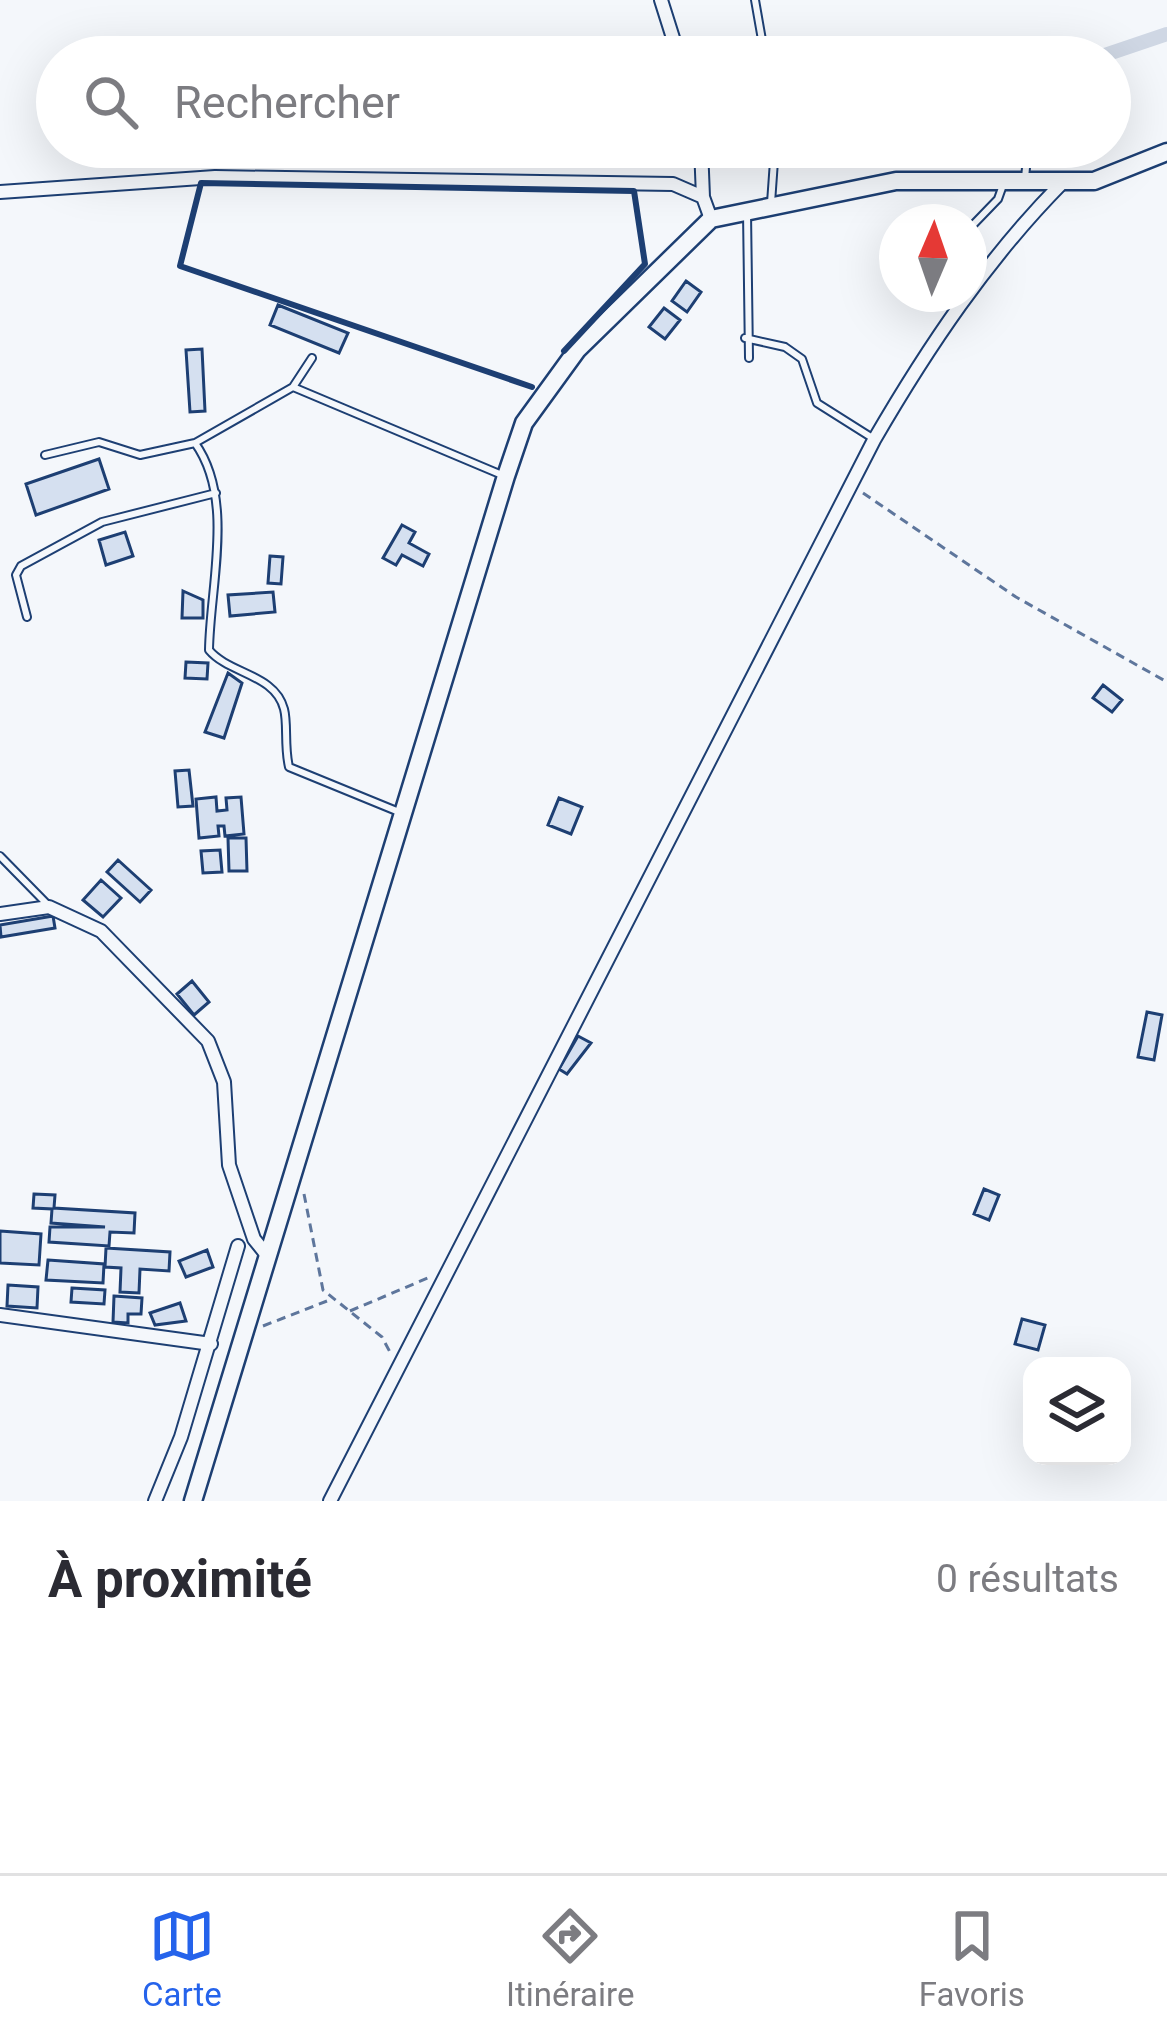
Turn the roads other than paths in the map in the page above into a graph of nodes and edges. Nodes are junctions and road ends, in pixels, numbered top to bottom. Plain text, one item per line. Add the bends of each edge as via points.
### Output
1 (661, 0) edge
2 (754, 0) edge
3 (672, 36) edge
4 (761, 36) edge
5 (1167, 152) edge
6 (1131, 167) edge
7 (703, 168) edge
8 (774, 168) edge
9 (1026, 168) edge
10 (1128, 168) edge
11 (1004, 182) junction
12 (1025, 182) junction
13 (1062, 183) junction
14 (704, 185) junction
15 (0, 192) edge
16 (771, 203) junction
17 (747, 209) junction
18 (987, 210) edge
19 (710, 219) junction
20 (746, 338) junction
21 (312, 358) dead end
22 (749, 358) dead end
23 (293, 387) junction
24 (874, 440) junction
25 (195, 443) junction
26 (45, 454) dead end
27 (506, 476) junction
28 (215, 493) junction
29 (27, 617) dead end
30 (402, 814) junction
31 (0, 856) edge
32 (49, 907) junction
33 (0, 914) edge
34 (238, 1246) dead end
35 (266, 1254) junction
36 (0, 1316) edge
37 (211, 1344) junction
38 (155, 1501) edge
39 (193, 1501) edge
40 (330, 1501) edge

1 - 3 street
2 - 4 lane
5 - 6 street
7 - 14 street
8 - 16 lane
9 - 12 lane
10 - 13 street via 1094,182
11 - 12 street
11 - 16 street via 896,181
11 - 18 lane
12 - 13 street
13 - 24 street via 923,356
14 - 15 street via 215,177
14 - 19 street
16 - 17 street
17 - 19 street
17 - 20 lane
19 - 27 street via 577,350 524,423
20 - 22 lane
20 - 24 lane via 802,358 818,403
21 - 23 lane
23 - 25 lane
23 - 27 lane
24 - 40 street
25 - 26 lane via 140,455 99,442
25 - 28 lane
27 - 30 street
28 - 29 lane via 102,522 21,566 16,575
28 - 30 lane via 209,650 274,690 286,711 282,740 290,767
30 - 35 street
31 - 32 lane
32 - 33 street
32 - 35 street via 100,931 208,1041 224,1082 229,1165
34 - 37 street
35 - 39 street
36 - 37 street
37 - 38 street

